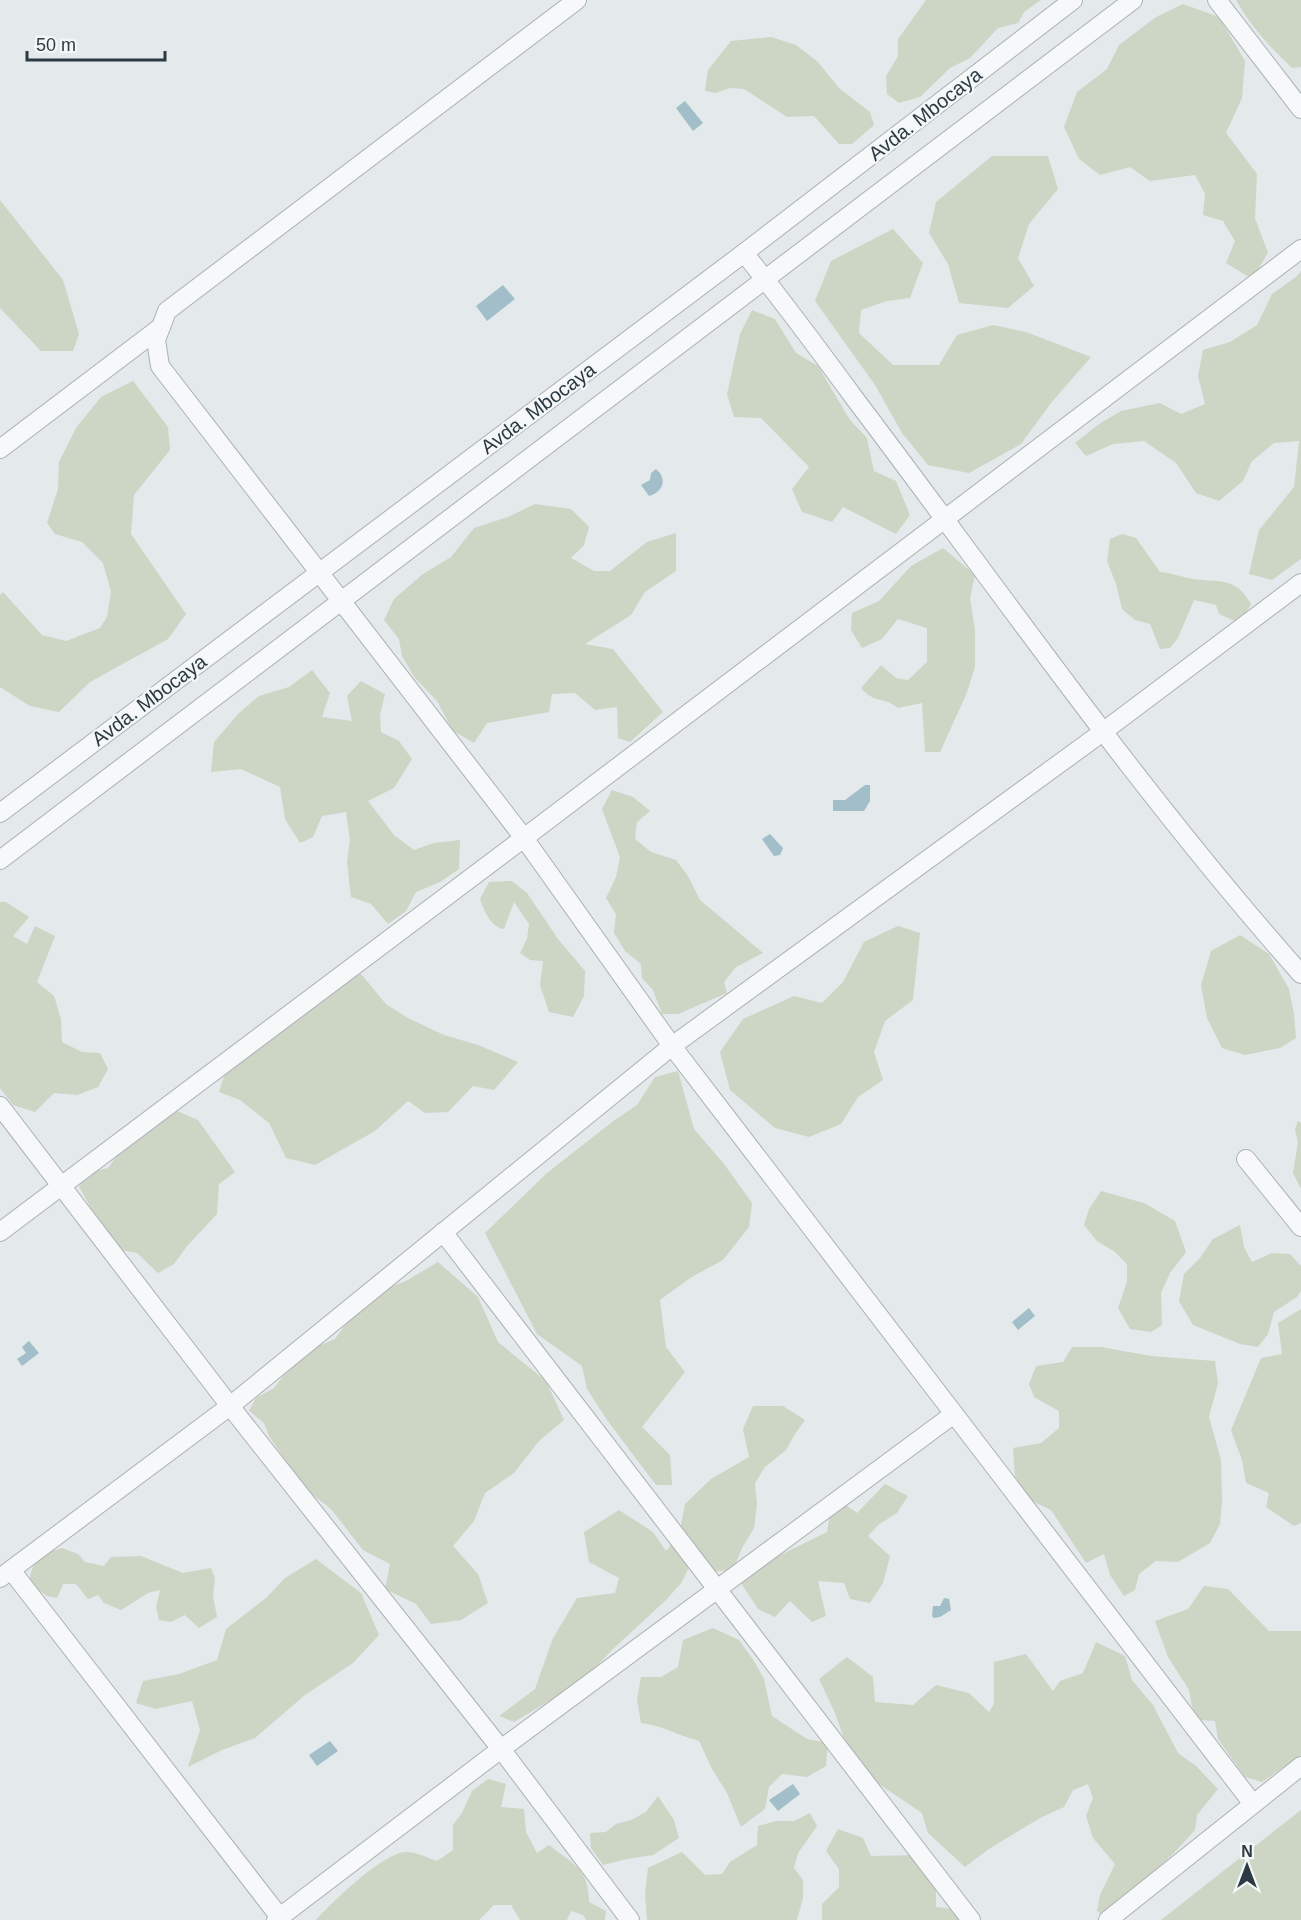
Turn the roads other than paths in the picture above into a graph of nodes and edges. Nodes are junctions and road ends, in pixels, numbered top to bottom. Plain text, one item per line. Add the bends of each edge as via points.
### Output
1 (577, 0) edge
2 (1073, 0) edge
3 (1133, 0) edge
4 (1217, 0) edge
5 (1301, 109) edge
6 (1301, 249) edge
7 (744, 253) junction
8 (766, 280) junction
9 (161, 327) junction
10 (0, 449) edge
11 (946, 519) junction
12 (319, 572) junction
13 (1301, 583) edge
14 (341, 602) junction
15 (1104, 731) junction
16 (0, 813) edge
17 (524, 838) junction
18 (0, 860) edge
19 (1301, 974) edge
20 (672, 1046) junction
21 (0, 1106) edge
22 (1246, 1159) dead end
23 (61, 1186) junction
24 (1301, 1227) edge
25 (0, 1232) edge
26 (443, 1232) junction
27 (230, 1406) junction
28 (954, 1414) junction
29 (6, 1574) edge
30 (717, 1589) junction
31 (501, 1749) junction
32 (1301, 1766) edge
33 (1253, 1804) junction
34 (280, 1919) edge
35 (630, 1920) edge
36 (971, 1920) edge
37 (1108, 1920) edge

1 - 9 street via 167,311
2 - 7 street, Avda. Mbocaya
3 - 8 street
4 - 5 street
6 - 11 street
7 - 8 street
7 - 12 street, Avda. Mbocaya
8 - 11 street
8 - 14 street
9 - 10 street
9 - 12 street via 156,340 160,366
11 - 15 street
11 - 17 street
12 - 14 street
12 - 16 street, Avda. Mbocaya
13 - 15 street
14 - 17 street
14 - 18 street
15 - 19 street via 1248,915
15 - 20 street
17 - 20 street
17 - 23 street
20 - 26 street
20 - 28 street
21 - 23 street
22 - 24 street
23 - 25 street
23 - 27 street
26 - 27 street
26 - 30 street
27 - 29 street
27 - 31 street
28 - 30 street
28 - 33 street
29 - 34 street
30 - 31 street
30 - 36 street
31 - 34 street
31 - 35 street
32 - 33 street
33 - 37 street

